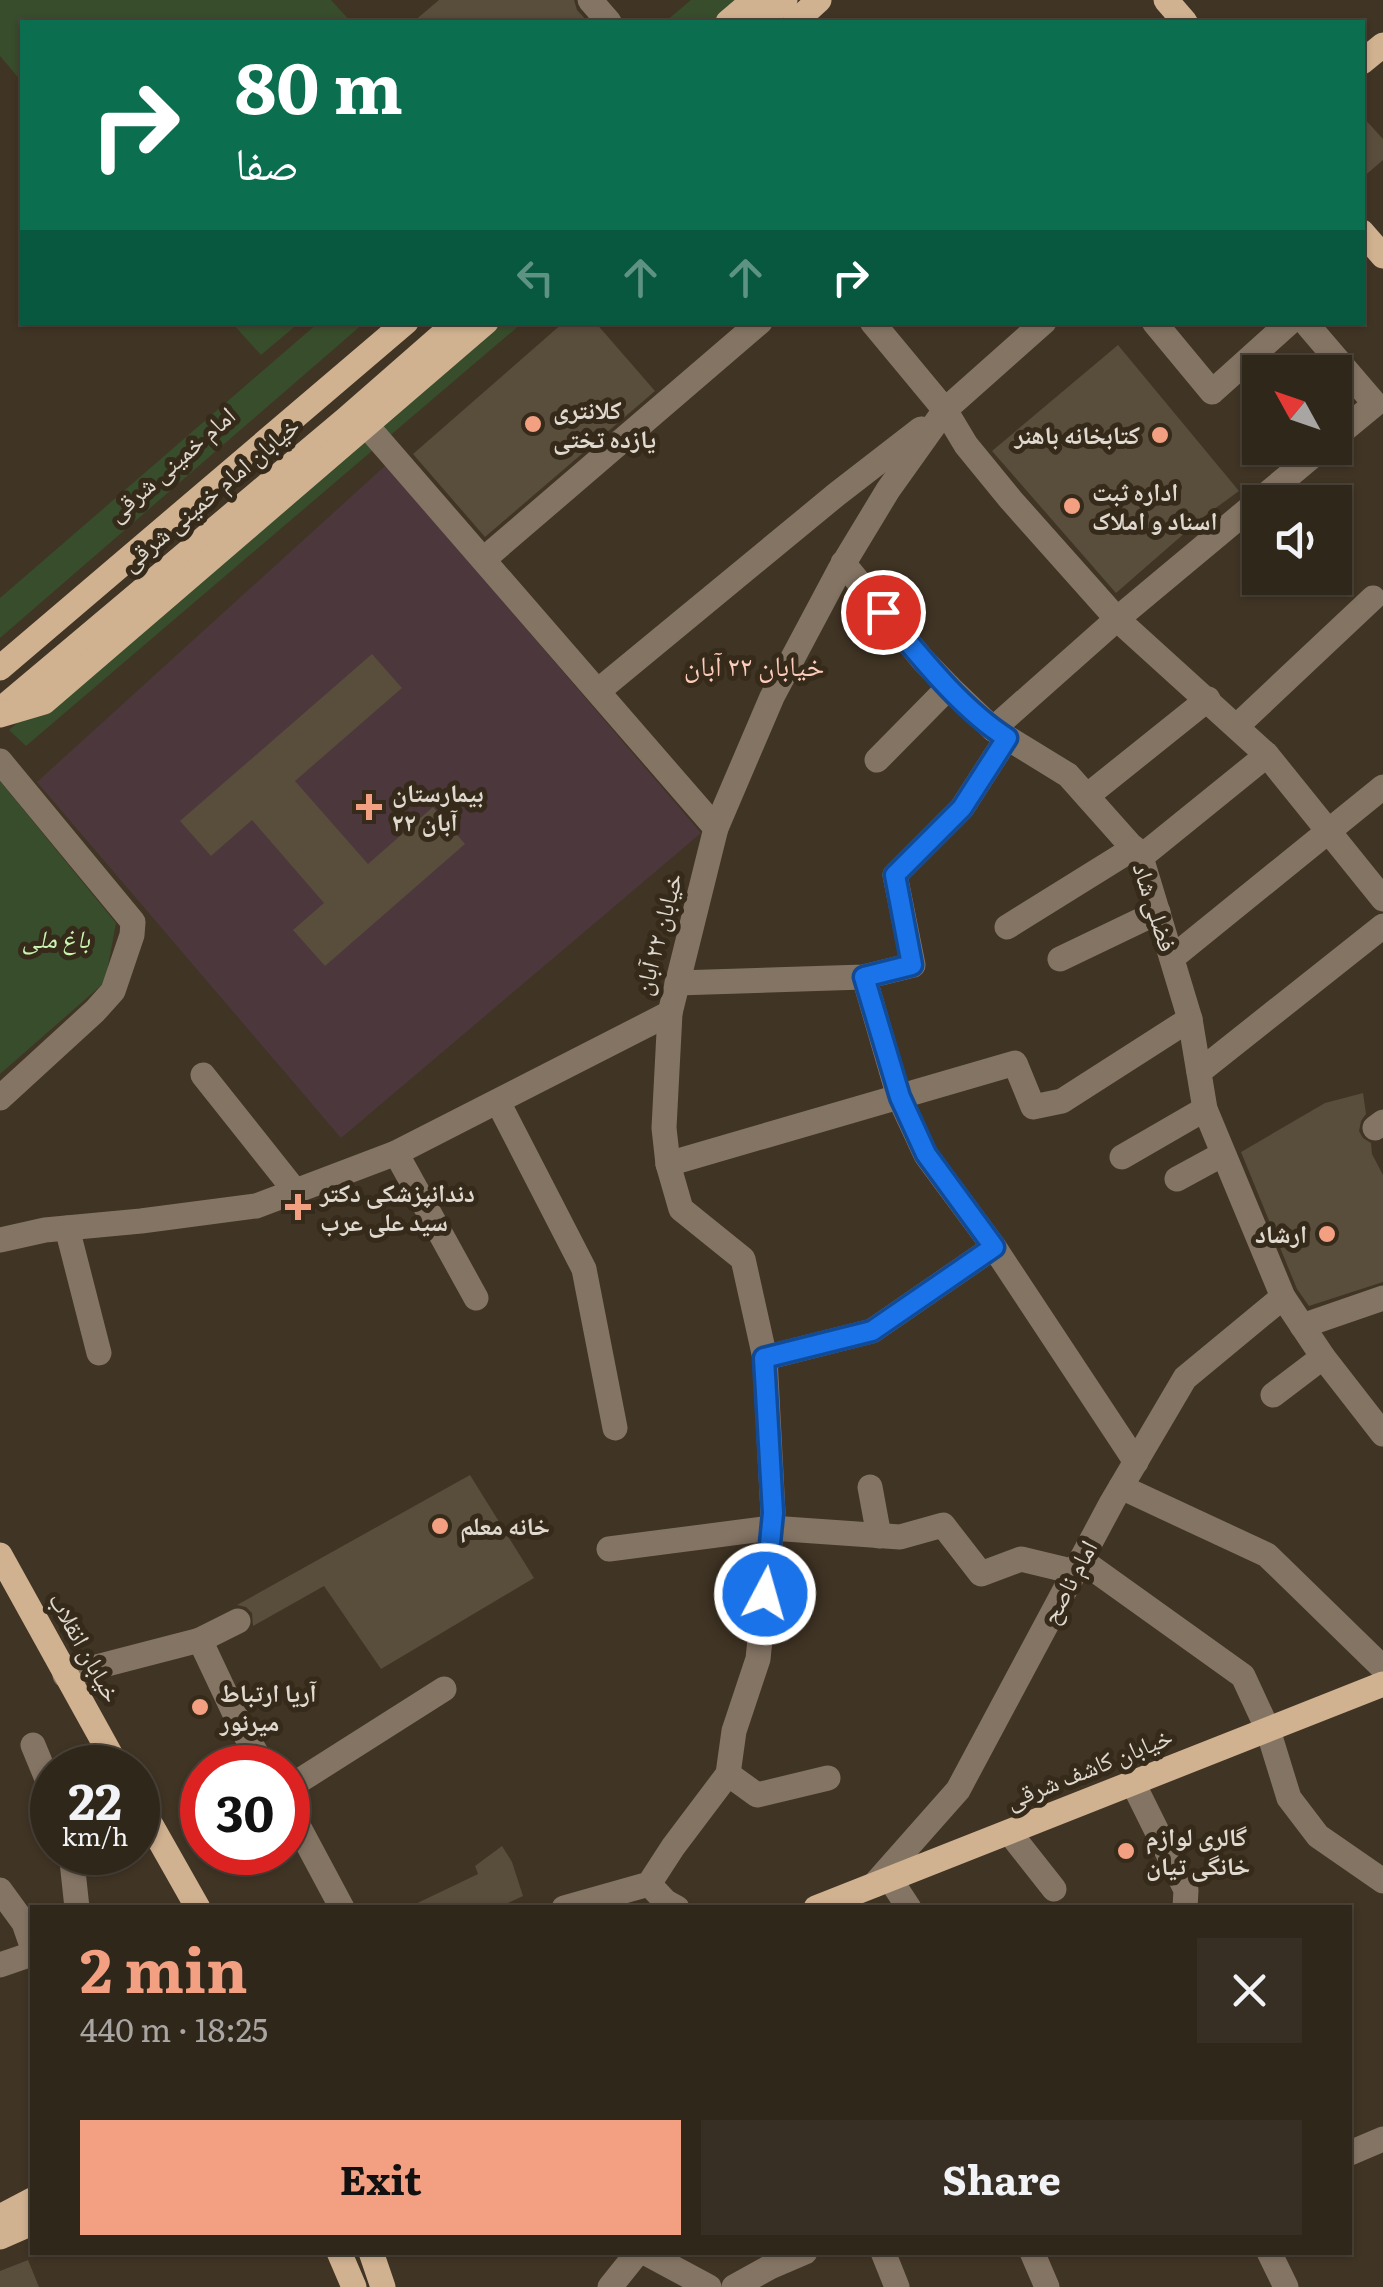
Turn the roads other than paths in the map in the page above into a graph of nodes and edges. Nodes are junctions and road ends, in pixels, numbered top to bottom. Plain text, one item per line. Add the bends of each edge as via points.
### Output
1 (590, 0) edge
2 (754, 0) edge
3 (785, 0) edge
4 (819, 0) edge
5 (836, 0) edge
6 (1166, 0) edge
7 (607, 20) edge
8 (730, 20) edge
9 (760, 20) edge
10 (797, 20) edge
11 (816, 20) edge
12 (1183, 20) edge
13 (1365, 235) edge
14 (1383, 256) edge
15 (377, 325) edge
16 (402, 325) edge
17 (454, 325) edge
18 (483, 325) edge
19 (757, 325) edge
20 (874, 325) edge
21 (1041, 325) edge
22 (1156, 325) edge
23 (1287, 325) edge
24 (1309, 325) edge
25 (1334, 355) edge
26 (1352, 377) edge
27 (945, 410) junction
28 (1352, 423) edge
29 (366, 426) junction
30 (1302, 465) edge
31 (484, 559) junction
32 (844, 564) junction
33 (1372, 598) dead end
34 (1117, 619) junction
35 (0, 650) edge
36 (0, 668) edge
37 (949, 687) junction
38 (598, 691) junction
39 (1208, 699) junction
40 (0, 713) edge
41 (1237, 726) junction
42 (1000, 733) junction
43 (1267, 755) junction
44 (877, 760) dead end
45 (0, 761) edge
46 (1383, 787) edge
47 (1087, 796) junction
48 (716, 828) junction
49 (1330, 831) junction
50 (1137, 852) junction
51 (1383, 899) edge
52 (1158, 912) junction
53 (1383, 926) edge
54 (1006, 927) dead end
55 (1172, 958) junction
56 (1060, 959) dead end
57 (864, 977) junction
58 (677, 983) junction
59 (670, 1013) junction
60 (1190, 1019) junction
61 (1199, 1072) junction
62 (203, 1076) dead end
63 (900, 1097) junction
64 (0, 1098) edge
65 (498, 1102) junction
66 (1205, 1109) junction
67 (396, 1153) junction
68 (1223, 1154) junction
69 (1122, 1157) dead end
70 (668, 1164) junction
71 (1177, 1179) dead end
72 (296, 1192) junction
73 (67, 1228) junction
74 (0, 1240) edge
75 (994, 1247) junction
76 (1283, 1297) junction
77 (476, 1298) dead end
78 (1383, 1298) edge
79 (1302, 1326) junction
80 (100, 1352) dead end
81 (1323, 1357) junction
82 (764, 1358) junction
83 (1273, 1395) dead end
84 (615, 1428) dead end
85 (1383, 1434) edge
86 (1136, 1462) junction
87 (870, 1487) dead end
88 (1120, 1487) junction
89 (772, 1528) junction
90 (878, 1536) junction
91 (609, 1549) dead end
92 (0, 1555) edge
93 (1078, 1566) junction
94 (238, 1622) dead end
95 (200, 1640) junction
96 (65, 1674) junction
97 (1382, 1681) edge
98 (444, 1689) dead end
99 (1268, 1730) junction
100 (105, 1745) edge
101 (251, 1745) edge
102 (310, 1774) edge
103 (728, 1774) junction
104 (828, 1778) dead end
105 (1133, 1783) junction
106 (1008, 1832) junction
107 (160, 1841) edge
108 (310, 1848) edge
109 (73, 1875) edge
110 (1383, 1881) edge
111 (882, 1882) junction
112 (649, 1884) junction
113 (0, 1890) edge
114 (1054, 1890) dead end
115 (77, 1905) edge
116 (196, 1905) edge
117 (340, 1905) edge
118 (575, 1905) edge
119 (672, 1905) edge
120 (824, 1905) edge
121 (907, 1905) edge
122 (1185, 1905) edge
123 (30, 1940) edge
124 (30, 1955) edge
125 (0, 1965) edge
126 (1383, 2139) edge
127 (1352, 2152) edge
128 (30, 2201) edge
129 (0, 2217) edge
130 (30, 2224) edge
131 (0, 2237) edge
132 (340, 2255) edge
133 (372, 2255) edge
134 (638, 2255) edge
135 (647, 2255) edge
136 (798, 2255) edge
137 (884, 2255) edge
138 (1033, 2255) edge
139 (1271, 2255) edge
140 (354, 2287) edge
141 (383, 2287) edge
142 (610, 2287) edge
143 (709, 2287) edge
144 (734, 2287) edge
145 (897, 2287) edge
146 (1046, 2287) edge
147 (1286, 2287) edge

1 - 7 street
2 - 8 main road
3 - 9 main road
4 - 10 main road
5 - 11 main road
6 - 12 main road
13 - 14 main road
15 - 35 main road, امام خمینی شرقی
16 - 36 main road, خیابان امام خمینی شرقی
17 - 40 main road, خیابان امام خمینی شرقی
18 - 29 main road
19 - 31 street
20 - 27 street
21 - 27 street, خیابان ۲۲ آبان
22 - 23 street via 1212,392
24 - 25 street
26 - 28 street via 1375,404
27 - 32 street, خیابان ۲۲ آبان
27 - 34 street via 966,446
27 - 38 street
29 - 31 street
29 - 40 main road via 44,702
30 - 34 street
31 - 38 street
32 - 37 street, فضلی شاد
32 - 48 street, خیابان ۲۲ آبان via 772,697
33 - 41 street
34 - 39 street
34 - 42 street
37 - 42 street, فضلی شاد
37 - 44 street
38 - 48 street
39 - 41 street
39 - 47 street
41 - 43 street
42 - 47 street, فضلی شاد via 1068,775
42 - 57 street via 962,808 895,875 912,965
43 - 49 street
43 - 50 street
45 - 64 street via 133,922 112,991
46 - 49 street
47 - 50 street, فضلی شاد
48 - 58 street, خیابان ۲۲ آبان
49 - 51 street
49 - 55 street
50 - 52 street, فضلی شاد
50 - 54 street
52 - 55 street, فضلی شاد
52 - 56 street
53 - 61 street
55 - 60 street, فضلی شاد
57 - 58 street
57 - 63 street
58 - 59 street, خیابان ۲۲ آبان
59 - 65 street, خیابان ۲۲ آبان
59 - 70 street
60 - 61 street, فضلی شاد
60 - 63 street via 1062,1101 1033,1107 1014,1063
61 - 66 street, فضلی شاد
62 - 72 street
63 - 70 street
63 - 75 street via 926,1154
65 - 67 street, خیابان ۲۲ آبان
65 - 84 street via 584,1269
66 - 68 street, فضلی شاد
66 - 69 street
67 - 72 street, خیابان ۲۲ آبان
67 - 77 street
68 - 71 street
68 - 76 street, فضلی شاد
70 - 82 street via 681,1209 742,1258
72 - 73 street, خیابان ۲۲ آبان via 256,1206
73 - 74 street, خیابان ۲۲ آبان
73 - 80 street
75 - 82 street via 872,1331
75 - 86 street
76 - 79 street, فضلی شاد
76 - 86 street, امام ناصح via 1185,1378
78 - 79 street
79 - 81 street, فضلی شاد
81 - 83 street
81 - 85 street, فضلی شاد
82 - 89 street
86 - 88 street, امام ناصح
87 - 90 street
88 - 93 street, امام ناصح
88 - 97 street via 1267,1555
89 - 90 street
89 - 91 street
89 - 103 street via 758,1658
90 - 93 street via 943,1525 981,1574 1021,1559
92 - 96 main road, خیابان انقلاب
93 - 99 street via 1243,1676
93 - 111 street, امام ناصح via 958,1790
94 - 95 street
95 - 96 street
95 - 101 street
96 - 100 main road, خیابان انقلاب
97 - 99 main road, خیابان کاشف شرقی
98 - 102 street
99 - 105 main road, خیابان کاشف شرقی
99 - 110 street via 1289,1798 1318,1836
103 - 104 street via 756,1795
103 - 112 street
105 - 106 main road, خیابان کاشف شرقی
105 - 122 street via 1186,1890
106 - 111 main road, خیابان کاشف شرقی
106 - 114 street
107 - 116 main road
108 - 117 street
109 - 115 street
111 - 120 main road, خیابان کاشف شرقی
111 - 121 street
112 - 118 street
112 - 119 street
113 - 123 street
124 - 125 street
126 - 127 street
128 - 129 main road
130 - 131 main road
132 - 140 main road
133 - 141 main road
134 - 142 street
135 - 143 street
136 - 144 street
137 - 145 street
138 - 146 street
139 - 147 street

